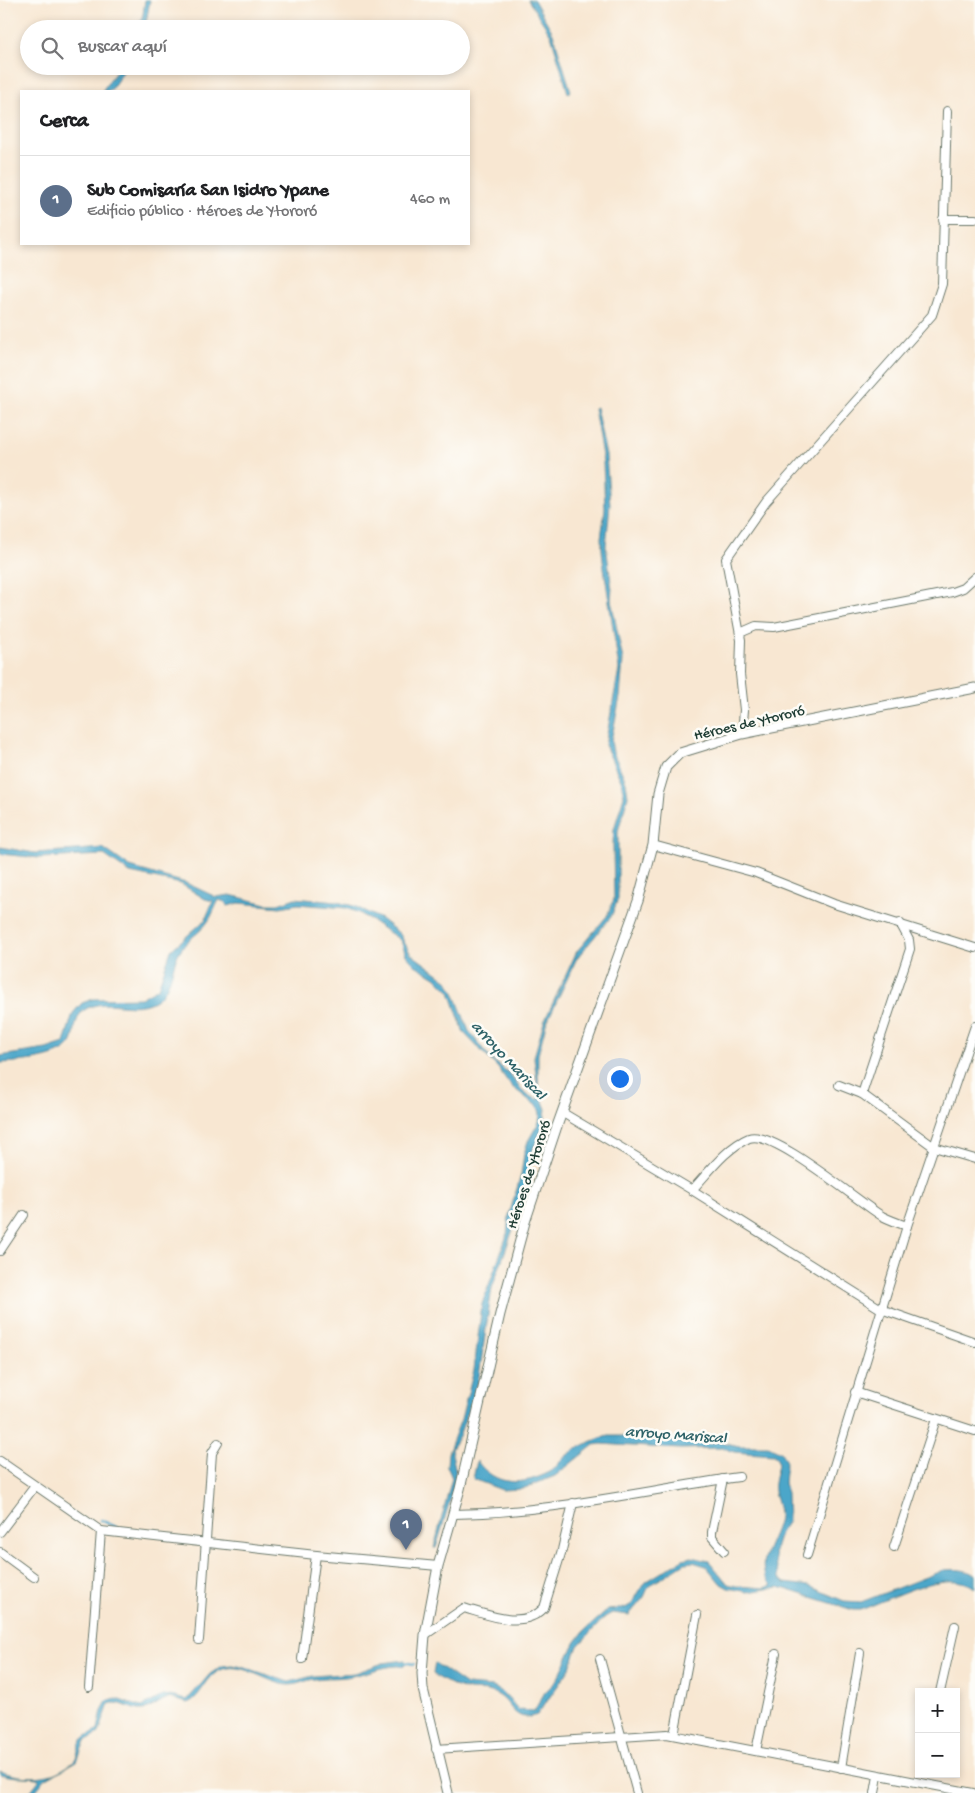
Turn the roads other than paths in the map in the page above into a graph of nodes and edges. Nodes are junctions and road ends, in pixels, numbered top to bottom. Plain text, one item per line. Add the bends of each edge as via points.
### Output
1 (948, 111) dead end
2 (943, 219) junction
3 (975, 219) edge
4 (975, 577) edge
5 (740, 633) junction
6 (975, 688) edge
7 (742, 734) junction
8 (653, 846) junction
9 (900, 923) junction
10 (975, 948) edge
11 (975, 1026) edge
12 (839, 1085) dead end
13 (862, 1094) junction
14 (563, 1113) junction
15 (934, 1147) junction
16 (975, 1159) edge
17 (692, 1190) junction
18 (24, 1215) dead end
19 (907, 1226) junction
20 (0, 1250) edge
21 (881, 1309) junction
22 (975, 1342) edge
23 (855, 1392) junction
24 (936, 1419) junction
25 (975, 1431) edge
26 (218, 1443) dead end
27 (0, 1461) edge
28 (739, 1477) dead end
29 (723, 1479) junction
30 (35, 1486) junction
31 (573, 1503) junction
32 (454, 1514) junction
33 (101, 1531) junction
34 (0, 1532) edge
35 (206, 1543) junction
36 (894, 1547) dead end
37 (724, 1551) dead end
38 (0, 1552) edge
39 (316, 1555) junction
40 (807, 1555) dead end
41 (438, 1566) junction
42 (34, 1577) dead end
43 (697, 1616) dead end
44 (955, 1626) dead end
45 (425, 1635) junction
46 (199, 1640) dead end
47 (860, 1653) dead end
48 (776, 1654) dead end
49 (600, 1658) dead end
50 (302, 1659) dead end
51 (89, 1687) dead end
52 (941, 1688) edge
53 (674, 1735) junction
54 (623, 1738) junction
55 (436, 1749) junction
56 (756, 1751) junction
57 (841, 1768) junction
58 (878, 1776) junction
59 (923, 1778) edge
60 (922, 1783) junction
61 (448, 1793) edge
62 (637, 1793) edge
63 (875, 1793) edge
64 (974, 1793) edge

1 - 2 street
2 - 3 street
2 - 5 street via 945,253 942,284 932,315 766,502 726,559
4 - 5 street via 963,588 952,592 774,627 756,626
5 - 7 street
6 - 7 main road, Héroes de Ytororó
7 - 8 main road, Héroes de Ytororó via 680,753 672,759 658,794
8 - 9 street via 756,873 834,904
8 - 14 main road, Héroes de Ytororó via 638,901
9 - 10 street
9 - 13 street via 910,949
11 - 15 street
12 - 13 street
13 - 15 street
14 - 17 street
14 - 32 main road, Héroes de Ytororó via 525,1222 500,1314
15 - 16 street
15 - 19 street
17 - 19 street via 739,1144 750,1138 764,1138 784,1148 881,1215
17 - 21 street
18 - 20 street
19 - 21 street
21 - 22 street
21 - 23 street
23 - 24 street
23 - 40 street
24 - 25 street
24 - 36 street
26 - 35 street via 212,1453
27 - 30 street
28 - 29 street
29 - 31 street
29 - 37 street via 712,1537
30 - 33 street
30 - 34 street
31 - 32 street
31 - 45 street via 544,1608 538,1614 507,1620 464,1608
32 - 41 main road, Héroes de Ytororó
33 - 35 street
33 - 51 street
35 - 39 street
35 - 46 street
38 - 42 street
39 - 41 street
39 - 50 street
41 - 45 main road, Héroes de Ytororó
43 - 53 street
44 - 52 street
45 - 55 main road, Héroes de Ytororó via 422,1689
47 - 57 street
48 - 56 street
49 - 54 street
53 - 54 street
53 - 56 street
54 - 55 street
54 - 62 street
55 - 61 main road, Héroes de Ytororó
56 - 57 street
57 - 58 street
58 - 60 street
58 - 63 street
59 - 60 street
60 - 64 street

